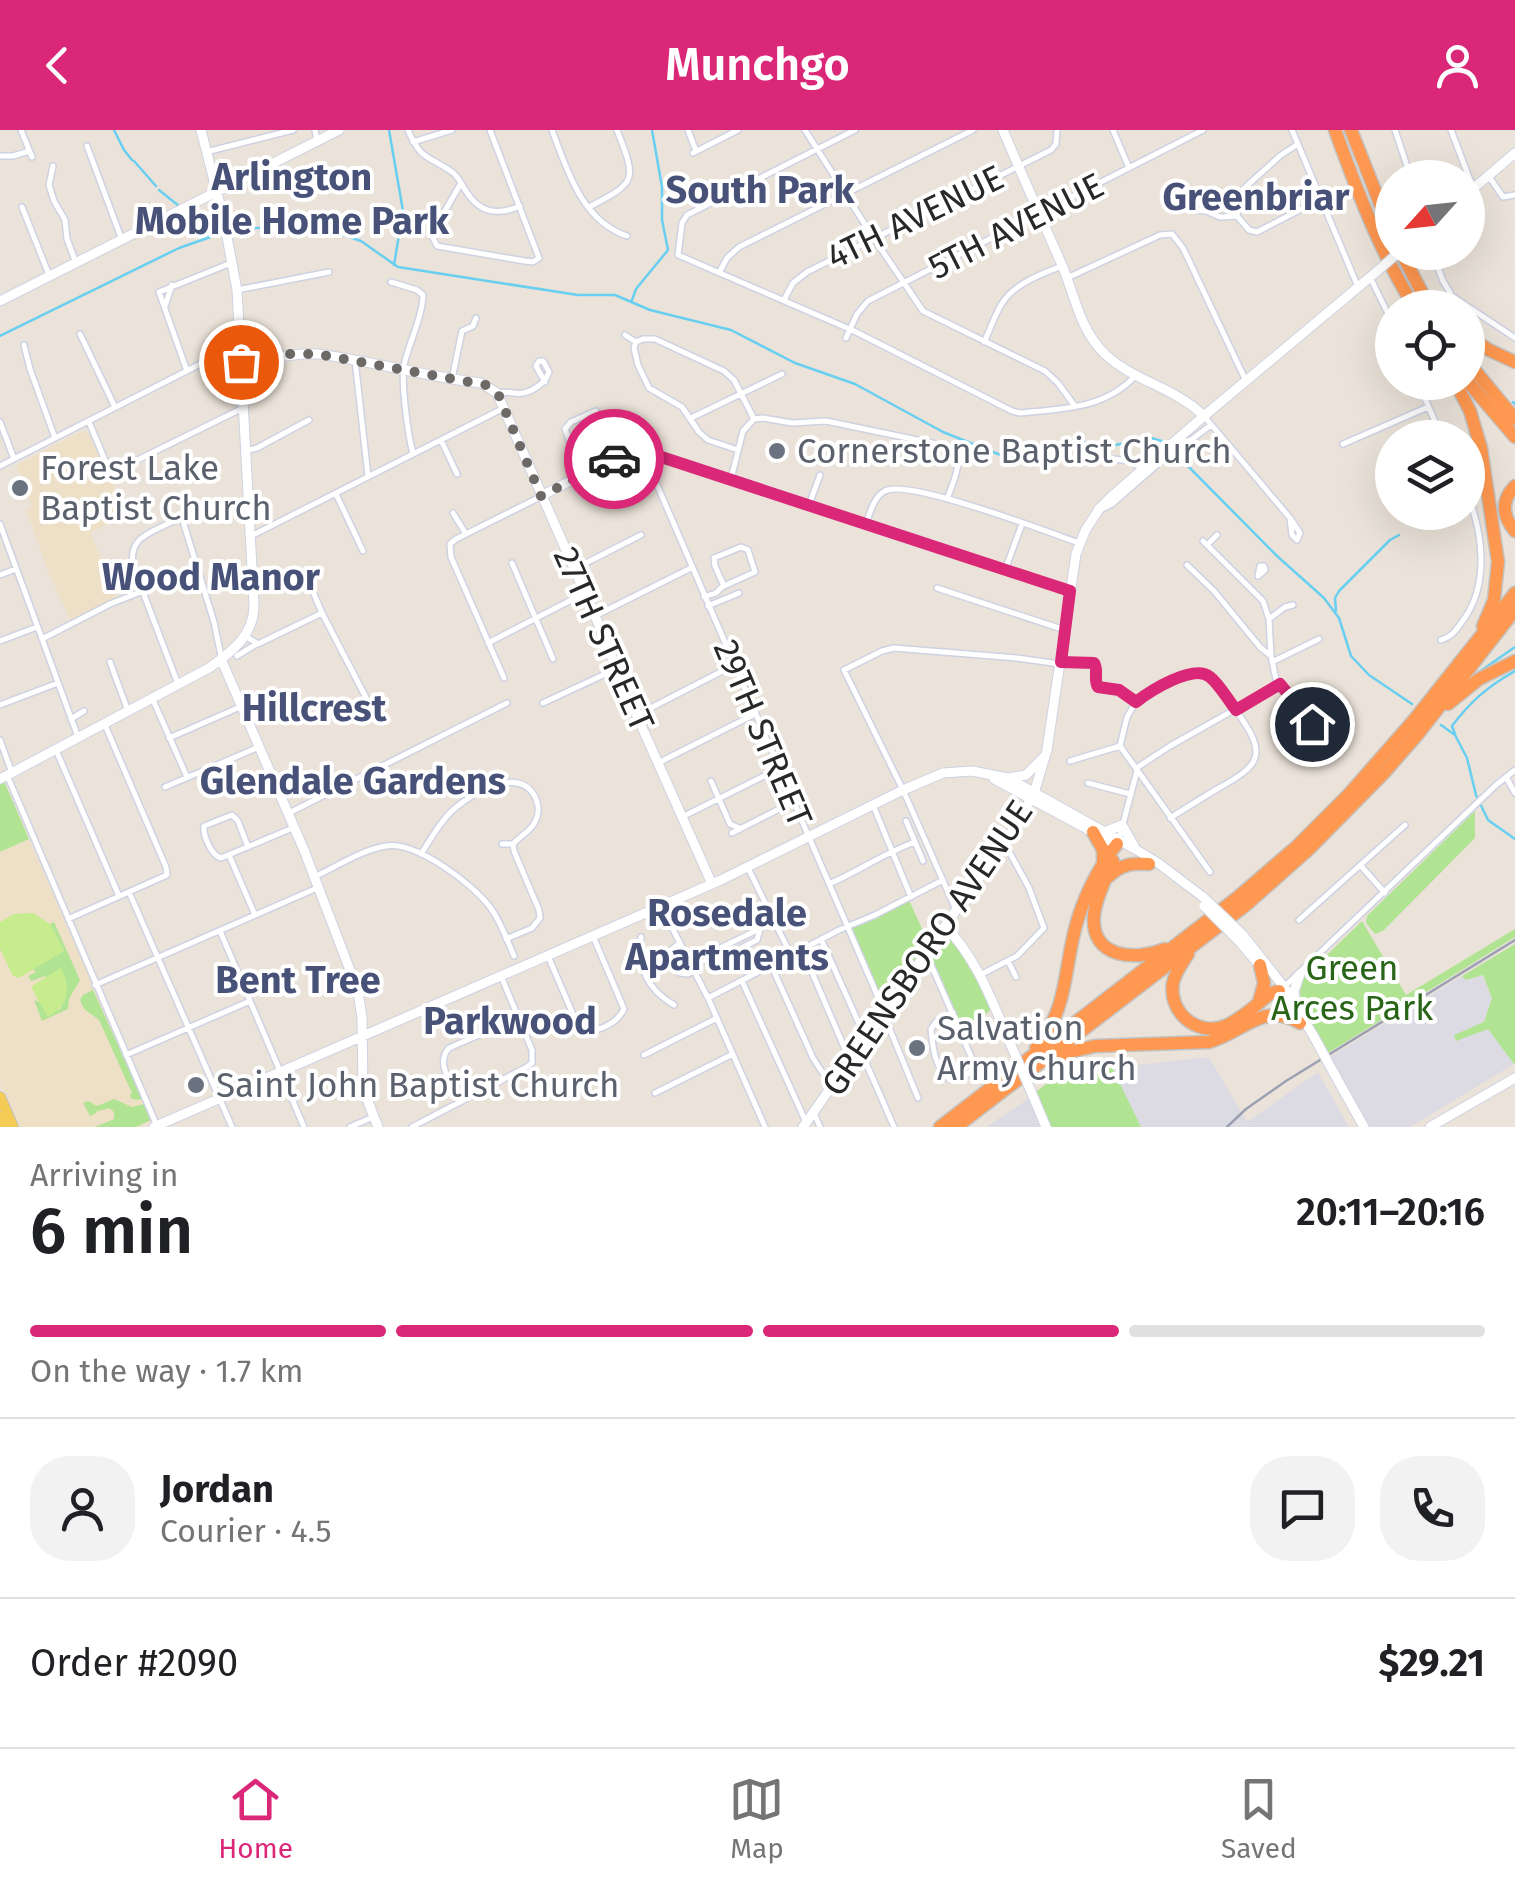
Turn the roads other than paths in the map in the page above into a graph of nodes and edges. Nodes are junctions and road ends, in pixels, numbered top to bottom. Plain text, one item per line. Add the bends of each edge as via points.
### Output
1 (21, 130) edge
2 (201, 130) edge
3 (293, 130) edge
4 (339, 130) edge
5 (408, 130) edge
6 (452, 130) edge
7 (490, 130) edge
8 (552, 130) edge
9 (618, 130) edge
10 (688, 130) edge
11 (738, 130) edge
12 (805, 130) edge
13 (855, 130) edge
14 (973, 130) edge
15 (1003, 130) edge
16 (1057, 130) edge
17 (1113, 130) edge
18 (1203, 130) edge
19 (1292, 130) edge
20 (1335, 130) edge
21 (1351, 130) edge
22 (1395, 130) edge
23 (1452, 130) edge
24 (316, 136) edge
25 (413, 142) junction
26 (1298, 144) junction
27 (86, 146) dead end
28 (817, 150) junction
29 (206, 152) junction
30 (1515, 153) edge
31 (0, 156) edge
32 (1406, 160) edge
33 (1461, 160) edge
34 (53, 166) dead end
35 (1018, 166) junction
36 (1128, 168) junction
37 (1488, 175) junction
38 (1485, 178) edge
39 (461, 183) junction
40 (1375, 191) edge
41 (217, 193) junction
42 (845, 194) junction
43 (1515, 195) edge
44 (1321, 199) junction
45 (520, 206) junction
46 (22, 207) dead end
47 (588, 207) junction
48 (1206, 211) dead end
49 (1039, 214) junction
50 (1237, 216) junction
51 (628, 236) dead end
52 (874, 238) junction
53 (122, 240) junction
54 (233, 262) junction
55 (76, 263) junction
56 (1062, 266) junction
57 (1379, 270) edge
58 (1439, 270) edge
59 (329, 272) dead end
60 (719, 273) junction
61 (49, 275) junction
62 (1373, 275) junction
63 (1067, 278) junction
64 (391, 282) dead end
65 (903, 284) junction
66 (1358, 287) junction
67 (236, 290) junction
68 (1379, 290) edge
69 (1406, 290) edge
70 (0, 300) edge
71 (784, 301) junction
72 (476, 318) dead end
73 (850, 329) junction
74 (80, 334) dead end
75 (626, 335) dead end
76 (846, 338) dead end
77 (1515, 338) edge
78 (636, 342) junction
79 (984, 342) junction
80 (1485, 345) edge
81 (24, 346) dead end
82 (241, 358) junction
83 (355, 360) junction
84 (1515, 362) edge
85 (187, 370) junction
86 (403, 370) junction
87 (782, 374) dead end
88 (1136, 374) junction
89 (452, 379) junction
90 (1246, 381) junction
91 (544, 382) dead end
92 (1485, 383) edge
93 (497, 393) junction
94 (742, 393) junction
95 (1425, 400) edge
96 (1465, 400) edge
97 (1483, 400) edge
98 (1074, 406) junction
99 (116, 407) junction
100 (1428, 407) junction
101 (244, 408) junction
102 (502, 408) junction
103 (596, 411) dead end
104 (1204, 416) junction
105 (691, 418) junction
106 (754, 419) junction
107 (1515, 419) edge
108 (309, 420) dead end
109 (1434, 420) edge
110 (0, 422) edge
111 (89, 422) junction
112 (1212, 425) junction
113 (1515, 437) edge
114 (56, 438) junction
115 (441, 440) junction
116 (1343, 444) dead end
117 (738, 450) junction
118 (245, 451) junction
119 (645, 451) junction
120 (414, 454) junction
121 (1079, 455) dead end
122 (14, 459) junction
123 (0, 466) edge
124 (1143, 469) junction
125 (457, 474) dead end
126 (584, 474) junction
127 (820, 474) dead end
128 (369, 478) junction
129 (731, 479) junction
130 (1515, 486) edge
131 (336, 494) junction
132 (541, 496) junction
133 (947, 499) junction
134 (808, 505) junction
135 (249, 507) junction
136 (1099, 509) junction
137 (453, 513) dead end
138 (181, 517) junction
139 (1290, 518) dead end
140 (0, 524) edge
141 (866, 524) junction
142 (1022, 524) junction
143 (1476, 530) edge
144 (1515, 531) edge
145 (466, 534) junction
146 (641, 535) dead end
147 (250, 536) junction
148 (1217, 536) dead end
149 (1080, 543) junction
150 (363, 551) dead end
151 (512, 564) dead end
152 (1187, 564) dead end
153 (692, 568) junction
154 (16, 569) junction
155 (574, 569) junction
156 (1006, 570) junction
157 (0, 575) edge
158 (306, 575) dead end
159 (1258, 576) dead end
160 (1249, 584) junction
161 (724, 586) junction
162 (937, 588) dead end
163 (1070, 591) junction
164 (143, 592) junction
165 (584, 593) junction
166 (739, 593) dead end
167 (1515, 593) edge
168 (704, 597) junction
169 (1293, 605) dead end
170 (708, 606) junction
171 (1515, 610) edge
172 (322, 613) junction
173 (595, 616) junction
174 (535, 618) junction
175 (1269, 619) junction
176 (37, 626) junction
177 (1065, 630) junction
178 (245, 636) junction
179 (42, 638) junction
180 (1320, 639) dead end
181 (0, 640) edge
182 (1441, 640) dead end
183 (488, 642) junction
184 (258, 644) junction
185 (236, 652) junction
186 (1465, 657) junction
187 (222, 659) junction
188 (554, 659) dead end
189 (1271, 659) junction
190 (1515, 661) edge
191 (110, 662) dead end
192 (1060, 663) junction
193 (734, 665) junction
194 (209, 668) junction
195 (616, 669) junction
196 (230, 675) junction
197 (504, 678) dead end
198 (58, 683) junction
199 (178, 684) junction
200 (1280, 684) junction
201 (152, 700) junction
202 (1136, 702) junction
203 (508, 703) dead end
204 (543, 703) dead end
205 (0, 705) edge
206 (242, 706) junction
207 (1236, 710) junction
208 (84, 712) dead end
209 (128, 712) junction
210 (755, 714) junction
211 (636, 715) junction
212 (375, 716) dead end
213 (71, 718) junction
214 (105, 724) junction
215 (1312, 724) dead end
216 (1418, 734) junction
217 (78, 738) junction
218 (170, 738) junction
219 (0, 740) edge
220 (1120, 746) junction
221 (258, 747) junction
222 (56, 750) junction
223 (1046, 754) junction
224 (1070, 761) dead end
225 (658, 763) junction
226 (779, 769) junction
227 (1136, 770) junction
228 (1515, 770) edge
229 (6, 776) edge
230 (1040, 776) junction
231 (187, 777) junction
232 (1506, 777) junction
233 (711, 781) dead end
234 (1010, 782) junction
235 (1088, 783) dead end
236 (1145, 783) junction
237 (1132, 785) junction
238 (165, 787) dead end
239 (903, 790) junction
240 (1515, 792) edge
241 (1130, 794) junction
242 (1032, 796) junction
243 (718, 799) junction
244 (793, 802) junction
245 (872, 805) junction
246 (1051, 806) junction
247 (289, 813) junction
248 (682, 817) junction
249 (1170, 818) junction
250 (906, 821) dead end
251 (1017, 824) junction
252 (1122, 825) junction
253 (1405, 825) dead end
254 (294, 827) junction
255 (742, 828) junction
256 (1100, 832) junction
257 (732, 833) dead end
258 (808, 837) junction
259 (915, 842) junction
260 (1004, 842) junction
261 (1118, 842) junction
262 (502, 844) dead end
263 (513, 844) junction
264 (248, 847) junction
265 (1135, 848) junction
266 (892, 850) junction
267 (422, 854) junction
268 (229, 855) junction
269 (923, 861) dead end
270 (1150, 864) junction
271 (1361, 866) junction
272 (747, 868) junction
273 (1210, 872) dead end
274 (1104, 873) junction
275 (942, 880) junction
276 (316, 882) junction
277 (712, 884) junction
278 (829, 884) junction
279 (129, 892) junction
280 (1384, 893) junction
281 (119, 896) junction
282 (911, 897) junction
283 (1201, 899) junction
284 (662, 906) junction
285 (956, 910) junction
286 (255, 915) junction
287 (68, 919) junction
288 (1300, 920) dead end
289 (774, 922) junction
290 (945, 926) junction
291 (848, 927) junction
292 (220, 930) junction
293 (593, 936) junction
294 (641, 937) dead end
295 (1240, 938) junction
296 (506, 939) junction
297 (821, 939) junction
298 (680, 943) junction
299 (1176, 944) junction
300 (1195, 944) junction
301 (805, 948) junction
302 (926, 953) junction
303 (791, 955) junction
304 (514, 956) dead end
305 (548, 956) junction
306 (158, 957) junction
307 (1008, 961) junction
308 (672, 964) junction
309 (772, 965) junction
310 (1260, 965) junction
311 (693, 968) junction
312 (1300, 974) junction
313 (980, 975) junction
314 (501, 976) junction
315 (1016, 976) dead end
316 (647, 977) junction
317 (742, 981) junction
318 (95, 984) junction
319 (1282, 989) junction
320 (708, 998) junction
321 (250, 1001) junction
322 (1258, 1003) junction
323 (674, 1006) dead end
324 (1296, 1007) junction
325 (884, 1014) junction
326 (953, 1014) junction
327 (362, 1018) junction
328 (518, 1018) junction
329 (717, 1018) junction
330 (1300, 1023) junction
331 (1241, 1027) junction
332 (189, 1028) junction
333 (380, 1030) junction
334 (1311, 1036) junction
335 (362, 1038) junction
336 (863, 1044) junction
337 (733, 1054) junction
338 (644, 1055) dead end
339 (126, 1056) junction
340 (850, 1062) junction
341 (1031, 1062) junction
342 (280, 1072) junction
343 (1515, 1078) edge
344 (835, 1084) junction
345 (655, 1093) dead end
346 (0, 1098) edge
347 (220, 1098) junction
348 (918, 1098) dead end
349 (458, 1103) junction
350 (814, 1113) junction
351 (0, 1117) edge
352 (375, 1122) edge
353 (805, 1125) edge
354 (156, 1126) edge
355 (4, 1127) edge
356 (13, 1127) edge
357 (232, 1127) edge
358 (304, 1127) edge
359 (350, 1127) edge
360 (412, 1127) edge
361 (765, 1127) edge
362 (820, 1127) edge
363 (894, 1127) edge
364 (940, 1127) edge
365 (956, 1127) edge
366 (1046, 1127) edge
367 (1361, 1127) edge
368 (1430, 1127) edge

1 - 31 street via 30,154
2 - 29 main road
3 - 29 street
4 - 24 main road
5 - 25 street
6 - 25 street
7 - 45 street
8 - 47 street
9 - 47 street via 629,179
10 - 11 street via 694,152
12 - 28 street
13 - 28 street
14 - 42 street
15 - 35 main road
16 - 35 street, 4TH AVENUE via 1051,150
17 - 36 street
18 - 36 street, 5TH AVENUE
19 - 26 street
20 - 69 highway
21 - 40 highway
22 - 32 street
23 - 33 street
24 - 41 main road
25 - 39 street
26 - 44 street
26 - 50 street via 1240,192
27 - 53 street
28 - 42 street
28 - 60 street via 687,215 678,255
29 - 41 main road
30 - 37 main road
34 - 55 street via 49,185
35 - 49 main road
35 - 52 street, 4TH AVENUE
36 - 49 street, 5TH AVENUE
37 - 38 main road
37 - 43 street via 1503,197
39 - 45 street via 489,212
39 - 45 street via 434,230 437,246 542,260
41 - 53 main road
41 - 54 main road
42 - 52 street
42 - 60 street via 736,249
44 - 50 street via 1257,232
44 - 66 street
46 - 61 street
47 - 51 street
48 - 50 street
49 - 56 main road
49 - 65 street, 5TH AVENUE
52 - 65 street
52 - 71 street, 4TH AVENUE via 806,272
53 - 55 main road
54 - 67 main road
54 - 85 street via 159,292
55 - 61 main road
56 - 63 main road
56 - 79 street via 1011,293
57 - 62 main road, GREENSBORO AVENUE, bridge
58 - 77 street via 1452,296
59 - 67 street
60 - 71 street
61 - 70 main road
62 - 66 main road, GREENSBORO AVENUE
62 - 68 street
63 - 88 main road via 1093,340
63 - 90 street via 1172,234
64 - 86 street via 423,296
65 - 73 street, 5TH AVENUE via 868,301
65 - 79 street via 927,314
66 - 90 main road, GREENSBORO AVENUE
67 - 82 main road
71 - 73 street
72 - 89 street via 462,332
73 - 76 street, 5TH AVENUE
73 - 98 street via 1008,410
74 - 99 street
75 - 78 street
78 - 94 street via 651,338 678,349 728,374
78 - 105 street via 646,385
79 - 98 street via 1045,371
80 - 84 highway
81 - 114 street
82 - 83 main road via 304,353
82 - 85 street via 218,356
82 - 101 main road
83 - 86 main road
83 - 128 street
85 - 99 street
86 - 89 main road
86 - 120 street
87 - 94 street
88 - 98 street via 1115,393
88 - 104 main road
89 - 93 main road
90 - 104 main road, GREENSBORO AVENUE
91 - 93 street via 523,393
92 - 107 highway
93 - 102 main road, 27TH STREET
94 - 105 street
94 - 106 street
95 - 100 street
96 - 186 highway via 1481,448 1498,562 1490,612
97 - 113 highway
99 - 111 street
100 - 109 street
100 - 116 street
101 - 111 street via 115,471
101 - 118 main road
102 - 115 street
102 - 132 main road, 27TH STREET
103 - 126 street via 564,429
104 - 112 street
104 - 124 main road, GREENSBORO AVENUE
105 - 117 street via 708,440
106 - 117 street via 742,431
106 - 133 street via 826,420 951,447 959,462
108 - 118 street
110 - 122 street
111 - 114 street
112 - 136 street
112 - 139 street
114 - 122 street
115 - 120 street
115 - 125 street
117 - 129 street
118 - 135 main road
119 - 126 main road via 627,452
119 - 129 main road
119 - 153 street, 29TH STREET
120 - 128 street
121 - 124 street via 1130,461
122 - 123 street
124 - 136 main road, GREENSBORO AVENUE
126 - 132 main road
127 - 134 street
128 - 131 street
129 - 134 main road
130 - 144 highway via 1504,510
131 - 147 street
131 - 150 street
132 - 145 street
132 - 155 main road, 27TH STREET
133 - 141 street via 888,489
133 - 142 street
134 - 141 main road
135 - 138 street
135 - 147 main road
136 - 149 main road, GREENSBORO AVENUE
137 - 145 street
138 - 164 street via 134,545
138 - 187 street
140 - 154 street
141 - 156 main road
142 - 149 street
142 - 156 street
143 - 182 street via 1480,578 1468,614
145 - 183 street via 450,544 451,556
146 - 155 street
147 - 178 main road via 254,613
148 - 160 street via 1205,543
149 - 163 main road, GREENSBORO AVENUE
151 - 174 street
152 - 189 street
153 - 168 street, 29TH STREET
153 - 173 street
154 - 157 street
154 - 176 street
155 - 165 main road, 27TH STREET
156 - 163 main road
158 - 172 street
159 - 160 street
160 - 175 street
161 - 161 street via 714,558 746,547 755,572
161 - 168 street
162 - 177 street
163 - 177 main road, GREENSBORO AVENUE
164 - 179 street
164 - 199 street
165 - 173 main road, 27TH STREET
165 - 174 street
166 - 170 street
167 - 186 highway
168 - 170 street, 29TH STREET
169 - 175 street
170 - 193 street, 29TH STREET
171 - 216 highway
172 - 184 street
172 - 212 street
173 - 195 main road, 27TH STREET
174 - 183 street
174 - 188 street
175 - 189 street
176 - 179 street
176 - 181 street
177 - 192 main road, GREENSBORO AVENUE
178 - 184 street
178 - 185 main road
179 - 198 street
180 - 189 street
183 - 197 street
184 - 185 street
185 - 187 main road
185 - 196 main road
186 - 299 highway via 1323,820
187 - 194 main road
187 - 196 main road
189 - 200 street
190 - 216 highway via 1463,690
191 - 209 street
192 - 202 street via 1094,663 1098,687
192 - 223 main road, GREENSBORO AVENUE
192 - 239 street via 894,648 844,670
193 - 210 street, 29TH STREET
193 - 211 street
194 - 196 main road
194 - 199 main road
195 - 204 street
195 - 211 main road, 27TH STREET
196 - 206 main road
198 - 205 street
198 - 213 street
199 - 201 main road
200 - 207 street
200 - 215 street
201 - 209 main road
201 - 218 street
202 - 207 street via 1197,672 1212,678
202 - 220 street
203 - 247 street
206 - 218 street
206 - 221 main road
207 - 227 street
207 - 249 street via 1255,740 1252,765
208 - 213 street
209 - 214 main road
210 - 225 street
210 - 226 street, 29TH STREET
211 - 225 main road, 27TH STREET
213 - 217 street
214 - 217 main road
214 - 279 street via 167,871
216 - 300 highway via 1308,850
217 - 222 main road
218 - 231 street
219 - 229 street
220 - 224 street
220 - 227 street
221 - 231 street
221 - 247 main road
222 - 229 main road
222 - 281 street
223 - 230 main road, GREENSBORO AVENUE
223 - 234 main road
225 - 248 main road, 27TH STREET
226 - 243 street
226 - 244 street, 29TH STREET
227 - 236 street
227 - 237 street
228 - 232 street
229 - 287 street
230 - 242 main road, GREENSBORO AVENUE
230 - 246 main road
231 - 238 street
232 - 240 street
232 - 280 street
233 - 243 street
234 - 239 main road via 961,770
234 - 242 main road
234 - 251 main road
235 - 241 street
236 - 237 street
236 - 249 street
237 - 241 street
239 - 245 main road
239 - 275 street
241 - 252 street
242 - 246 main road
242 - 251 main road, GREENSBORO AVENUE
243 - 248 street
243 - 255 street via 730,824
244 - 255 street
244 - 258 street, 29TH STREET
245 - 258 main road
245 - 266 street
246 - 251 main road
246 - 256 main road
247 - 254 main road
248 - 277 main road, 27TH STREET
249 - 273 street
250 - 259 street
251 - 260 main road, GREENSBORO AVENUE
252 - 256 main road
252 - 261 street
252 - 265 main road
253 - 271 street
254 - 264 street
254 - 276 main road
255 - 257 street
256 - 261 main road
256 - 274 highway
258 - 272 main road
258 - 278 street, 29TH STREET
259 - 266 street
259 - 269 street
260 - 285 main road, GREENSBORO AVENUE
260 - 307 street via 1044,928
261 - 265 main road
261 - 270 main road
261 - 274 highway
262 - 263 street
263 - 267 street via 534,824 537,803 526,786 506,782 453,810
263 - 296 street via 540,918
264 - 268 street
264 - 268 street via 232,814 204,826 214,854
265 - 283 main road
266 - 278 street
266 - 282 street
267 - 276 street via 386,845
267 - 296 street via 480,894
268 - 286 street
270 - 274 highway
270 - 283 main road
271 - 280 street
271 - 288 street
272 - 277 main road
272 - 289 street
274 - 299 highway via 1094,920 1103,944 1134,957
274 - 341 highway via 1076,926 1058,1014
275 - 282 street
275 - 285 street
276 - 286 street
276 - 327 main road via 358,990
277 - 284 main road
278 - 291 street, 29TH STREET
279 - 281 street
279 - 306 street
280 - 312 street
281 - 287 street
282 - 291 street
283 - 295 main road, bridge
284 - 293 main road
284 - 298 street
285 - 290 main road, GREENSBORO AVENUE
286 - 292 street
287 - 318 street
289 - 303 street
289 - 311 street
290 - 302 main road, GREENSBORO AVENUE
290 - 313 main road
291 - 297 street
291 - 325 street, 29TH STREET
292 - 306 street
292 - 321 street
293 - 305 main road
293 - 305 street via 624,1009 594,1031 576,1022
294 - 316 street via 639,960
295 - 310 main road
295 - 319 main road
296 - 304 street
297 - 301 street
297 - 336 street
298 - 308 street via 670,950
298 - 311 street
299 - 341 highway
300 - 322 highway via 1173,985 1182,1017 1213,1029
300 - 341 highway
301 - 303 street
301 - 340 street
302 - 325 main road, GREENSBORO AVENUE
302 - 326 street
303 - 309 street
305 - 314 main road
306 - 318 street
306 - 332 street
307 - 313 street
307 - 315 street
308 - 311 street via 680,973
308 - 316 street
309 - 317 street
309 - 344 street via 813,1058
310 - 319 main road
310 - 322 highway
311 - 320 street
312 - 319 street
312 - 324 main road
313 - 366 main road, bridge
314 - 328 street
314 - 333 main road
316 - 323 street
317 - 320 street
317 - 353 street
318 - 339 street
319 - 322 highway
319 - 324 main road
319 - 330 main road
319 - 331 highway
320 - 329 street
321 - 332 street
321 - 342 street
324 - 334 main road
325 - 336 main road, GREENSBORO AVENUE
325 - 348 street, 29TH STREET
326 - 326 street via 974,1065 959,1080 941,1071 931,1029
327 - 333 main road
327 - 335 main road
328 - 349 street via 532,1063
328 - 349 street via 443,1054
329 - 337 street
329 - 338 street
330 - 331 highway via 1276,1014
330 - 334 main road
331 - 341 highway via 1197,1044 1108,1045
332 - 339 street
332 - 347 street
333 - 335 main road
334 - 367 main road, bridge
335 - 342 main road
335 - 352 main road via 363,1087
336 - 340 main road, GREENSBORO AVENUE
336 - 363 street
337 - 345 street
337 - 361 street
339 - 354 street
340 - 344 main road, GREENSBORO AVENUE
341 - 364 highway
341 - 365 highway
342 - 347 main road
342 - 358 street
343 - 368 main road
344 - 350 main road, GREENSBORO AVENUE
346 - 356 main road
347 - 354 main road
347 - 357 street
349 - 360 street
350 - 353 main road, GREENSBORO AVENUE
350 - 362 street
351 - 355 main road
352 - 359 street

